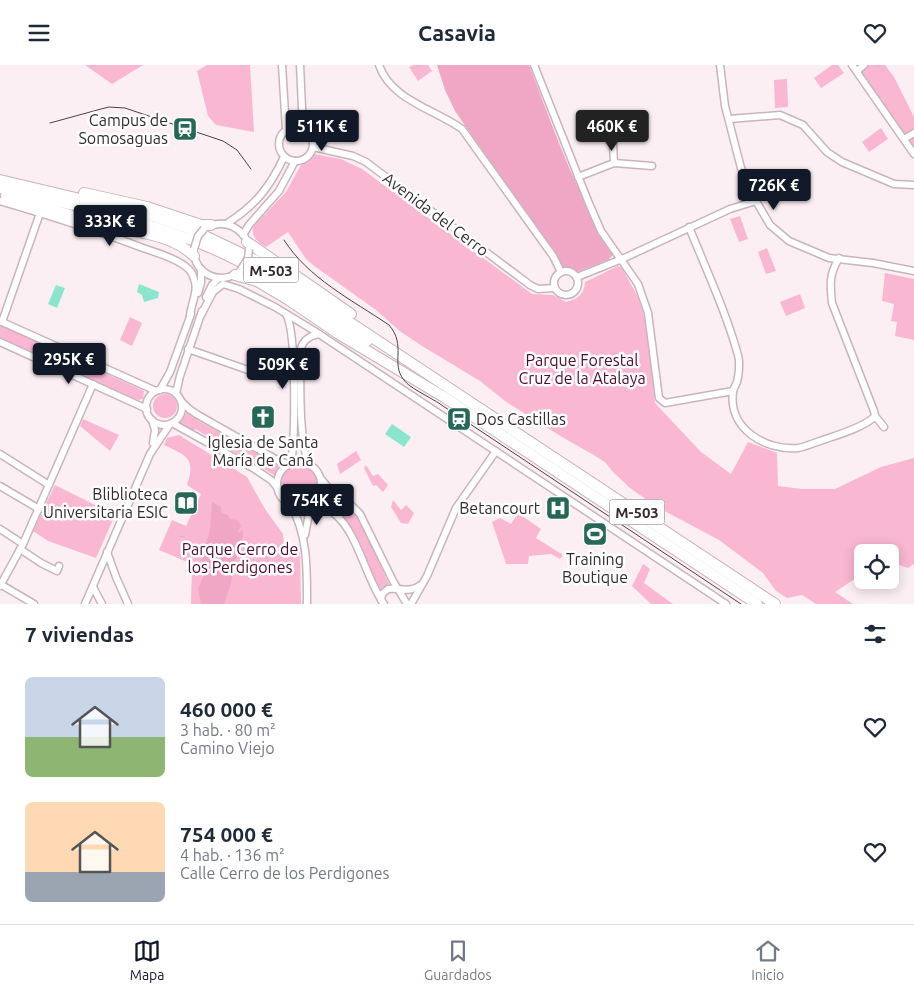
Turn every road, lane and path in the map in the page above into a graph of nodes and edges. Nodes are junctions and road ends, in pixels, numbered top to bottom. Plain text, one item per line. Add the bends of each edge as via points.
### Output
1 (282, 65) edge
2 (300, 65) edge
3 (379, 65) edge
4 (534, 65) edge
5 (720, 65) edge
6 (864, 65) edge
7 (854, 68) edge
8 (729, 119) junction
9 (303, 129) junction
10 (286, 130) junction
11 (914, 133) edge
12 (904, 139) junction
13 (613, 143) dead end
14 (313, 147) junction
15 (914, 154) edge
16 (284, 157) junction
17 (295, 161) junction
18 (614, 163) junction
19 (652, 167) dead end
20 (578, 177) junction
21 (0, 178) edge
22 (914, 185) edge
23 (0, 188) edge
24 (0, 194) edge
25 (0, 201) edge
26 (756, 201) junction
27 (40, 213) junction
28 (226, 224) junction
29 (208, 227) junction
30 (689, 227) junction
31 (247, 242) junction
32 (194, 252) junction
33 (828, 257) junction
34 (622, 259) junction
35 (839, 259) junction
36 (201, 269) junction
37 (832, 270) junction
38 (914, 271) edge
39 (561, 272) junction
40 (237, 273) junction
41 (577, 277) junction
42 (219, 279) junction
43 (554, 288) junction
44 (286, 313) junction
45 (201, 315) junction
46 (190, 316) junction
47 (1, 321) edge
48 (319, 334) junction
49 (0, 342) edge
50 (188, 349) junction
51 (293, 369) junction
52 (93, 384) junction
53 (158, 390) junction
54 (733, 391) junction
55 (176, 393) junction
56 (181, 401) junction
57 (147, 409) junction
58 (875, 416) junction
59 (152, 420) junction
60 (171, 423) junction
61 (884, 427) dead end
62 (511, 428) junction
63 (507, 439) junction
64 (496, 451) junction
65 (0, 454) edge
66 (150, 454) junction
67 (308, 463) junction
68 (289, 464) junction
69 (321, 479) junction
70 (49, 485) junction
71 (0, 486) edge
72 (277, 487) junction
73 (312, 502) junction
74 (290, 504) junction
75 (39, 509) junction
76 (0, 529) edge
77 (21, 546) junction
78 (304, 546) junction
79 (107, 552) junction
80 (60, 566) dead end
81 (0, 585) edge
82 (422, 585) junction
83 (93, 587) junction
84 (397, 590) junction
85 (756, 601) edge
86 (382, 602) edge
87 (34, 604) edge
88 (86, 604) edge
89 (102, 604) edge
90 (128, 604) edge
91 (307, 604) edge
92 (407, 604) edge
93 (411, 604) edge
94 (726, 604) edge
95 (776, 604) edge

1 - 10 street
2 - 9 street
3 - 39 street via 386,80 403,95 462,129 553,256
4 - 20 street
5 - 8 street
6 - 7 street
7 - 12 street
8 - 22 street via 780,115 803,125 842,162 894,184
8 - 26 street via 741,168
9 - 10 street
9 - 14 street via 309,133
10 - 16 street via 279,141
11 - 12 street
12 - 15 street
13 - 18 street
14 - 17 street via 308,156
14 - 43 street, Avenida del Cerro via 366,162 530,285 538,289
16 - 17 street
16 - 28 street via 269,186 252,206
17 - 31 street via 279,191 249,225
18 - 19 street
18 - 20 street
20 - 34 street via 601,231
21 - 29 highway, M-503 via 115,199
21 - 62 highway, M-503 via 156,217 218,241 257,261
23 - 63 highway, M-503 via 120,215 216,250 319,309
24 - 32 highway via 160,237
25 - 27 street
26 - 30 street
26 - 33 street via 770,225 789,241
27 - 46 street via 185,266 194,277 196,286
27 - 47 street
28 - 29 street
28 - 31 street via 233,226
29 - 32 street, bridge via 198,236
30 - 34 street
30 - 54 street via 738,357 737,383
31 - 40 street, bridge via 248,258
31 - 62 highway, M-503
32 - 36 street
33 - 35 street
33 - 37 street
34 - 41 street
34 - 54 street via 638,284 648,313 659,398 665,403
35 - 37 street
35 - 38 street
36 - 42 street
36 - 46 street via 201,283
37 - 58 street via 832,303
39 - 41 street via 569,271
39 - 43 street via 554,281
40 - 42 street
40 - 63 highway, M-503 via 289,300
41 - 43 street via 578,289 570,296 562,295
42 - 45 street via 206,297
44 - 45 street via 223,284 213,292
44 - 48 street
44 - 51 street via 290,322
45 - 50 street
46 - 53 street via 170,372
47 - 53 street
48 - 64 street
48 - 67 street via 305,340 300,352 301,418
49 - 52 street
50 - 51 street via 248,370
50 - 55 street
51 - 68 street via 294,437
52 - 57 street
52 - 70 street
53 - 55 street
53 - 57 street via 148,399
54 - 58 street via 734,410 742,427 773,447 799,448 838,435
55 - 56 street
56 - 60 street via 182,411
56 - 68 street via 197,414
57 - 59 street
58 - 61 street
59 - 60 street
59 - 66 street via 154,437
60 - 66 street
60 - 72 street via 253,468
62 - 85 highway, M-503
63 - 85 highway, M-503
64 - 82 street via 456,509
64 - 94 street
65 - 70 street
66 - 79 street
67 - 68 street
67 - 69 street
68 - 72 street via 278,477
69 - 73 street via 320,492
69 - 84 street via 360,514
70 - 75 street
71 - 75 street
72 - 74 street
73 - 74 street via 301,506
73 - 78 street
73 - 86 street via 333,513 346,528
74 - 78 street via 301,527
75 - 77 street
76 - 77 street
77 - 80 street via 41,563 57,571
77 - 81 street
78 - 91 street
79 - 83 street
79 - 90 street
81 - 87 street
82 - 84 street via 411,590
82 - 93 street
83 - 88 street
83 - 89 street
84 - 86 street via 385,591
84 - 92 street
85 - 95 highway, M-503

